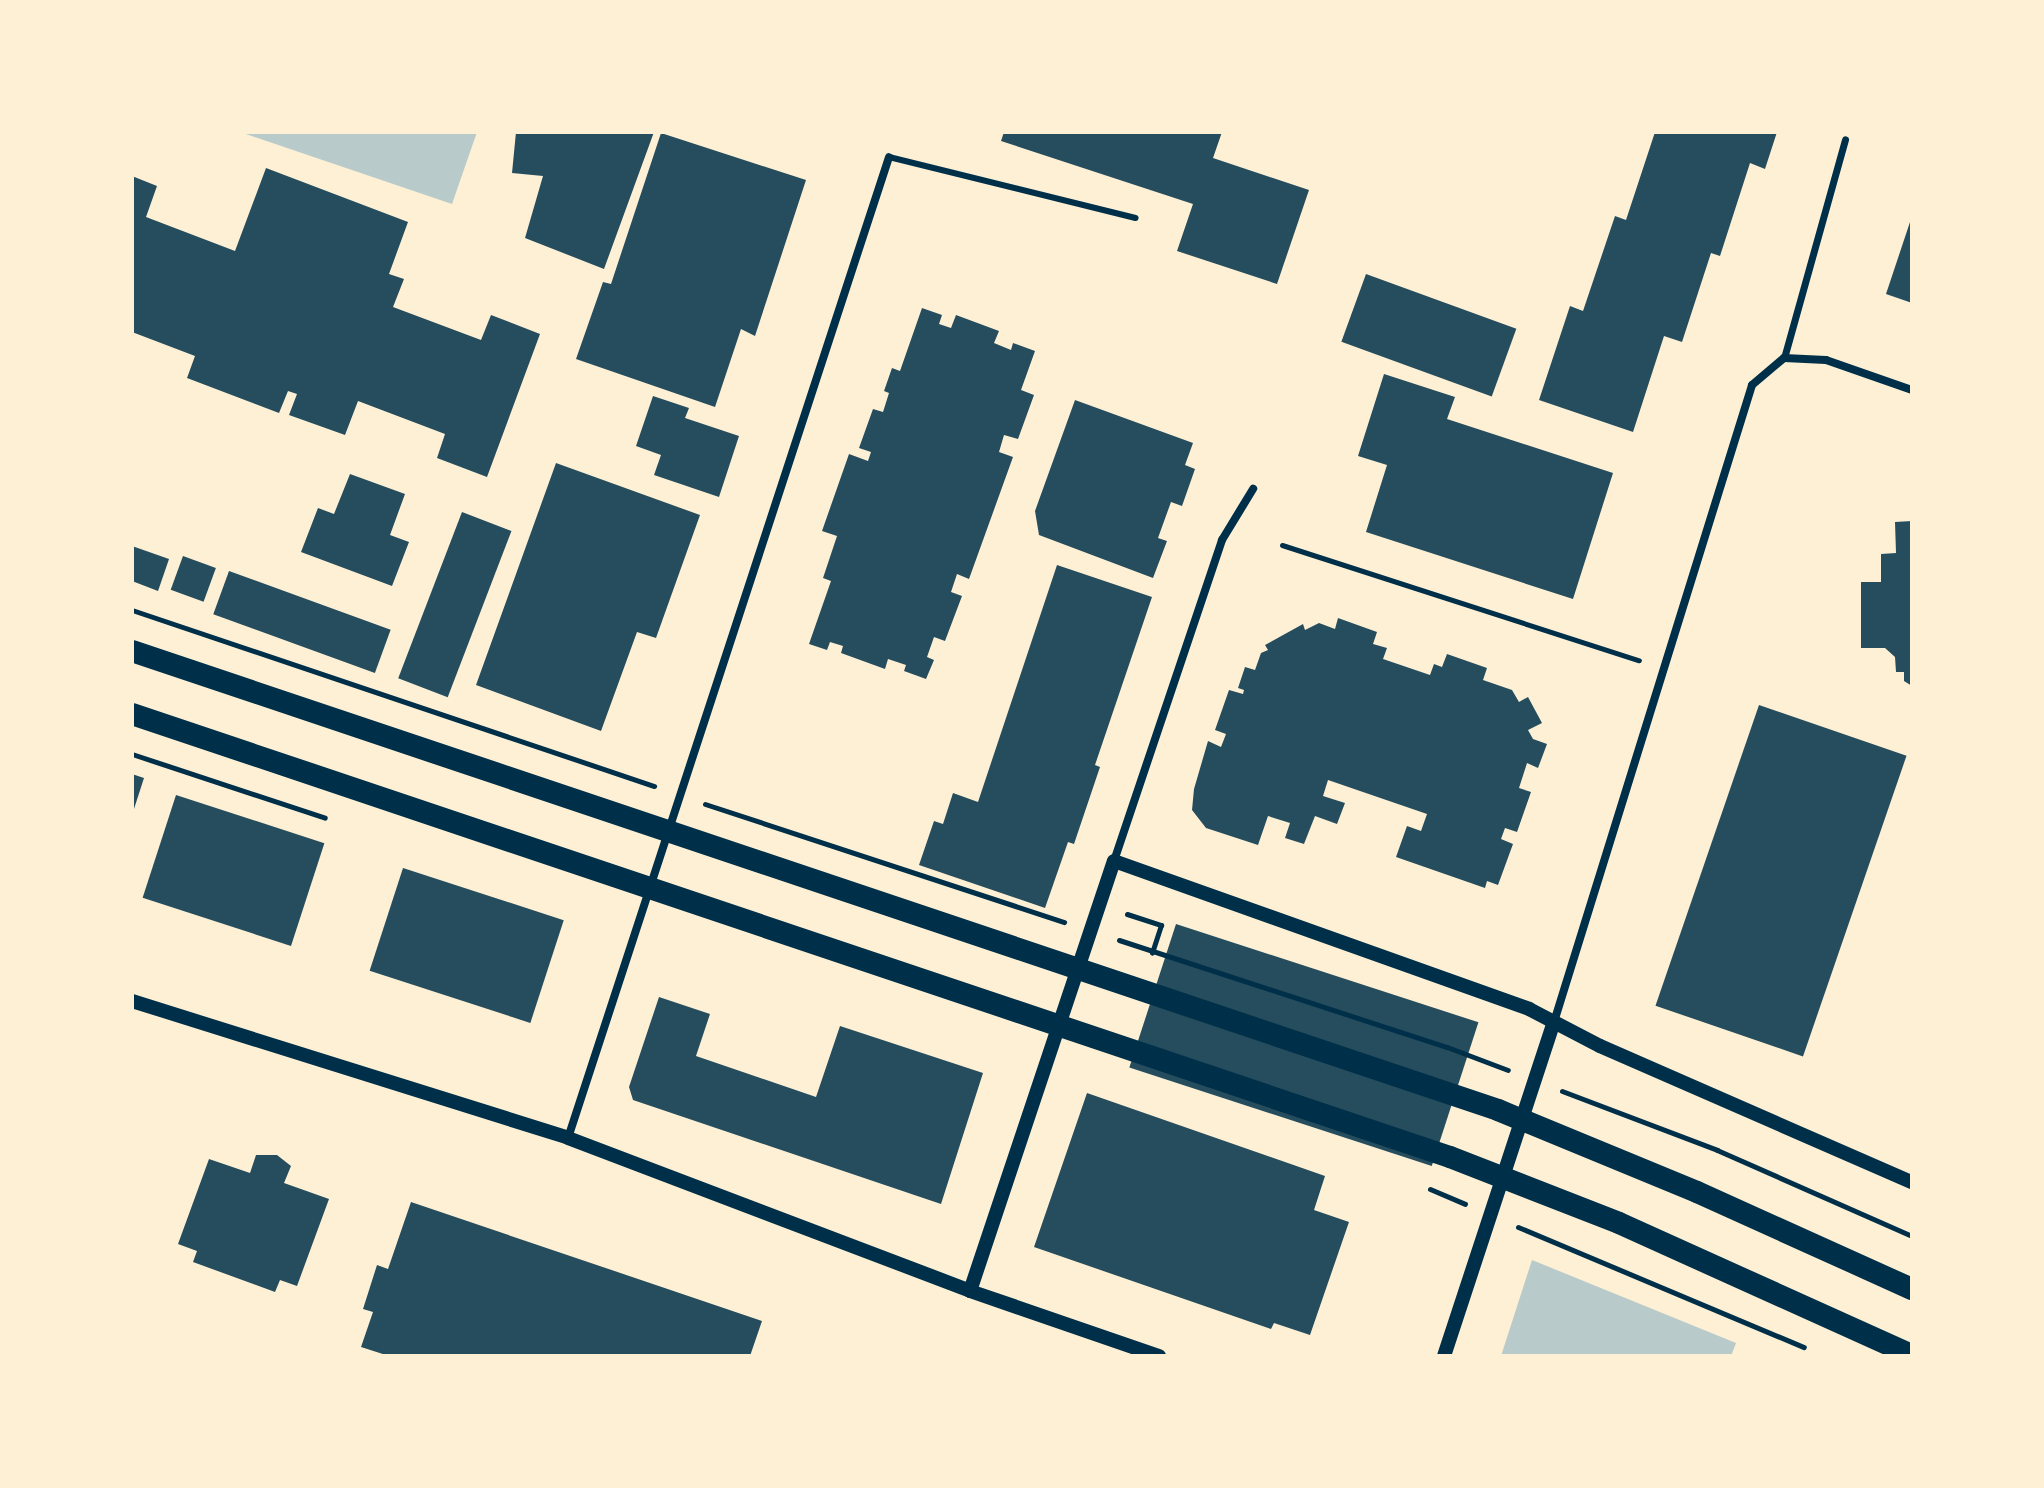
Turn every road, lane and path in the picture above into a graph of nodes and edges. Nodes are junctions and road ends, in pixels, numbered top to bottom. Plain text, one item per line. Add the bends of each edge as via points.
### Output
1 (1845, 139) dead end
2 (889, 157) joint
3 (1136, 218) dead end
4 (1784, 358) junction
5 (1912, 390) edge
6 (1253, 489) dead end
7 (1282, 545) dead end
8 (132, 610) edge
9 (132, 651) edge
10 (1665, 668) junction
11 (132, 714) edge
12 (132, 754) edge
13 (659, 787) dead end
14 (702, 803) dead end
15 (329, 820) dead end
16 (1114, 861) junction
17 (1099, 906) junction
18 (1077, 926) dead end
19 (1107, 936) dead end
20 (1153, 951) junction
21 (1140, 988) junction
22 (132, 1001) edge
23 (1554, 1022) junction
24 (1518, 1074) dead end
25 (1561, 1090) dead end
26 (568, 1138) junction
27 (1912, 1182) edge
28 (1416, 1184) dead end
29 (1475, 1208) dead end
30 (1504, 1221) dead end
31 (1912, 1236) edge
32 (1912, 1289) edge
33 (970, 1291) junction
34 (1120, 1349) edge
35 (1810, 1350) dead end
36 (1912, 1355) edge
37 (1159, 1356) edge
38 (1444, 1356) edge

1 - 4 street
2 - 3 lane
2 - 26 street
4 - 5 street via 1826,360
4 - 10 street via 1752,385
6 - 16 street via 1222,540
7 - 10 path
8 - 13 path
9 - 21 highway
10 - 23 street
11 - 36 highway via 1450,1157 1619,1223
12 - 15 path
14 - 18 path
16 - 17 street
16 - 23 street
17 - 20 path via 1161,925
17 - 33 street
19 - 20 path
20 - 21 path
20 - 24 path
21 - 32 highway via 1498,1110
22 - 26 street
23 - 27 street
23 - 38 street
25 - 31 path via 1717,1150
26 - 33 street
28 - 29 path
30 - 35 path
33 - 34 street
34 - 37 street

